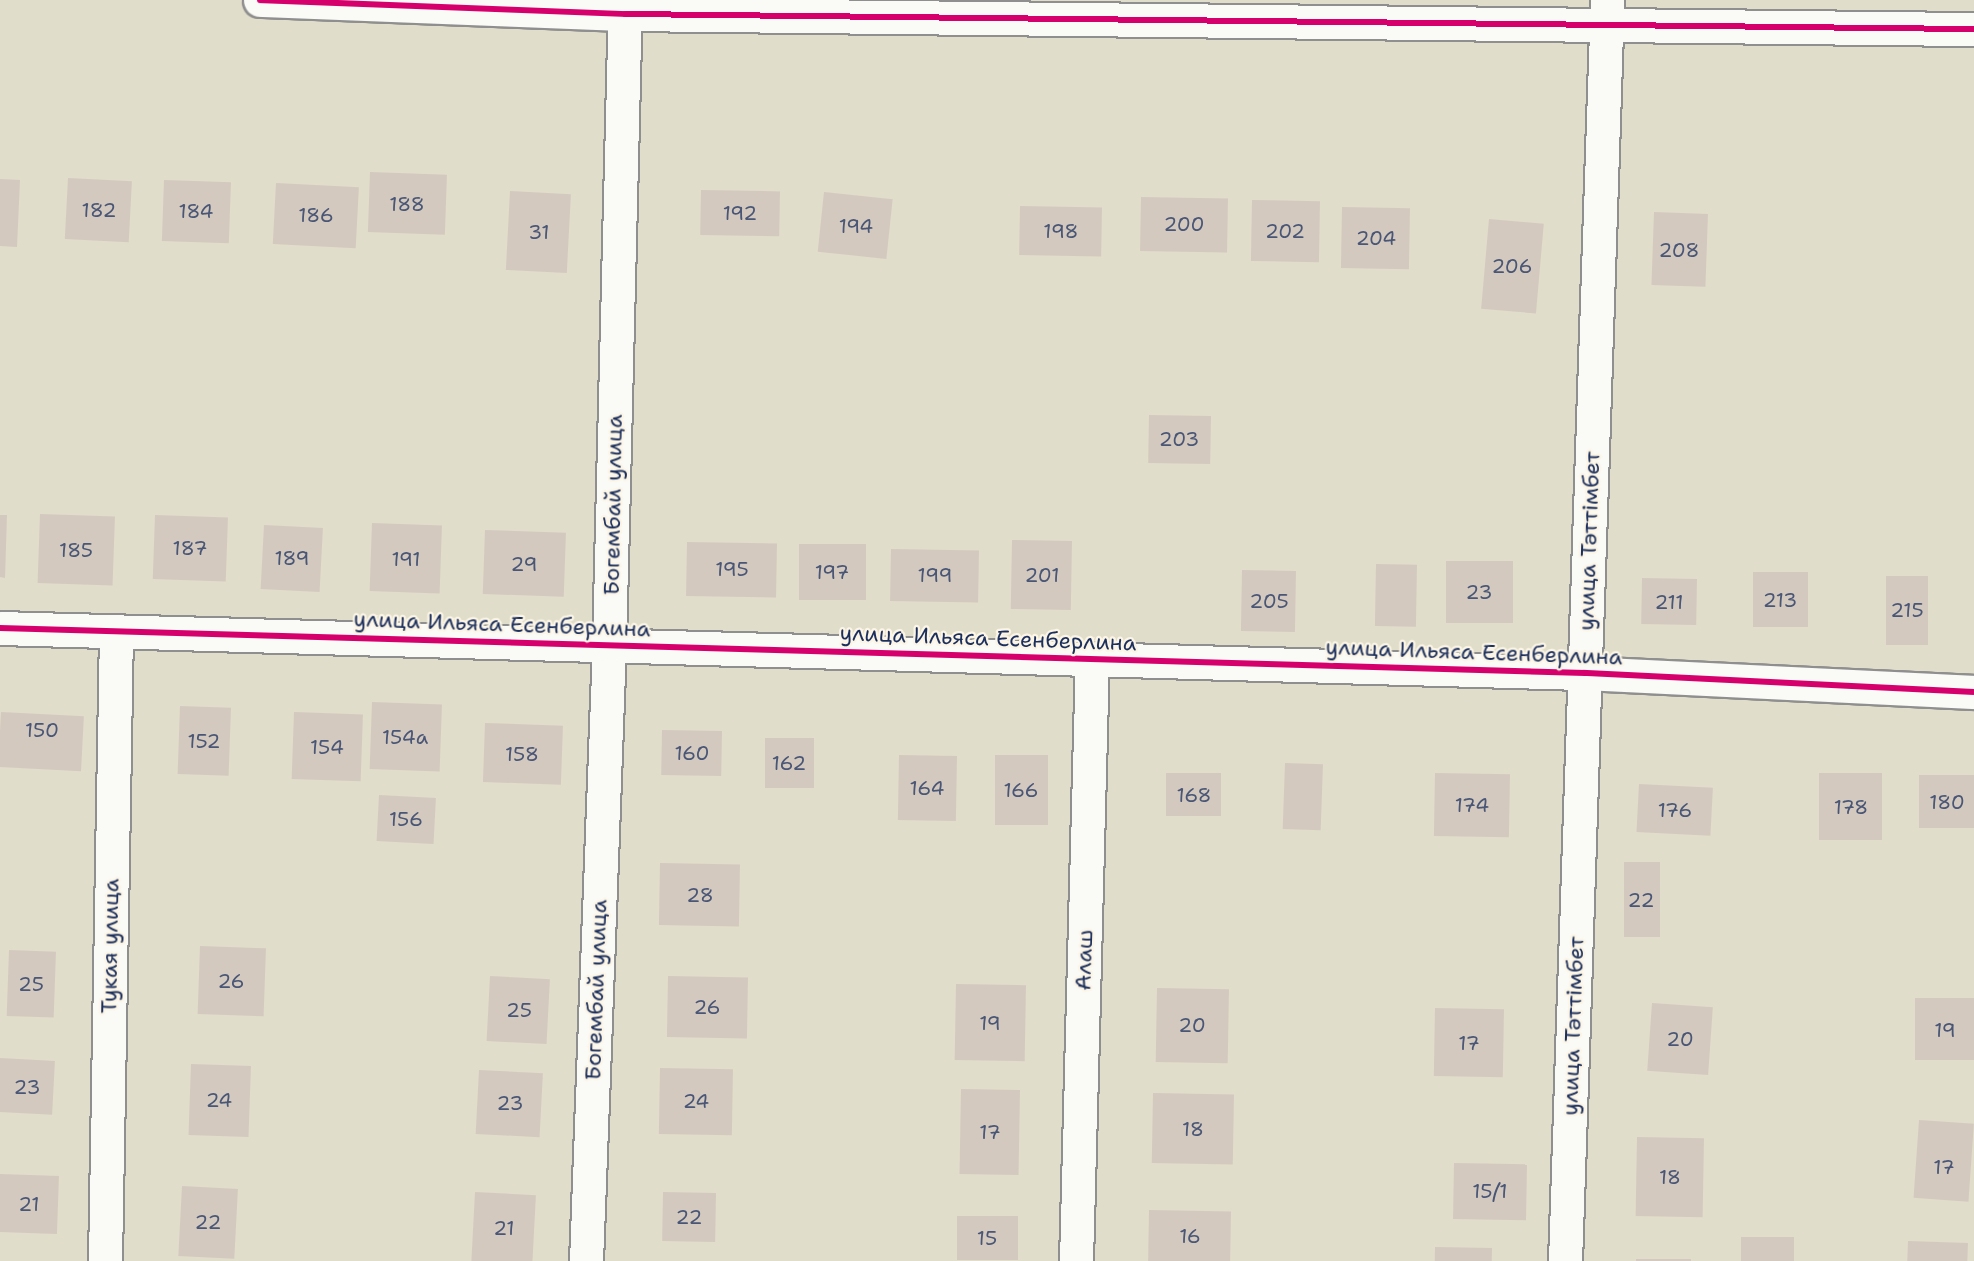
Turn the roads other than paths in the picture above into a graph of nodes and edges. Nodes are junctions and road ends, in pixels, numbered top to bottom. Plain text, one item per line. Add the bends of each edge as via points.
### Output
1 (260, 0) edge
2 (625, 7) edge
3 (1606, 12) edge
4 (1974, 29) edge
5 (0, 628) edge
6 (116, 631) junction
7 (609, 645) junction
8 (1092, 659) junction
9 (1585, 673) junction
10 (1974, 692) edge
11 (105, 1261) edge
12 (586, 1261) edge
13 (1076, 1261) edge
14 (1564, 1261) edge

1 - 2 street
2 - 3 street
2 - 7 street, Богембай улица
3 - 4 street
3 - 9 street, улица Тәттімбет
5 - 6 street, улица Ильяса Есенберлина
6 - 7 street, улица Ильяса Есенберлина
6 - 11 street, Тукая улица
7 - 8 street, улица Ильяса Есенберлина
7 - 12 street, Богембай улица
8 - 9 street, улица Ильяса Есенберлина
8 - 13 street, Алаш
9 - 10 street, улица Ильяса Есенберлина
9 - 14 street, улица Тәттімбет

